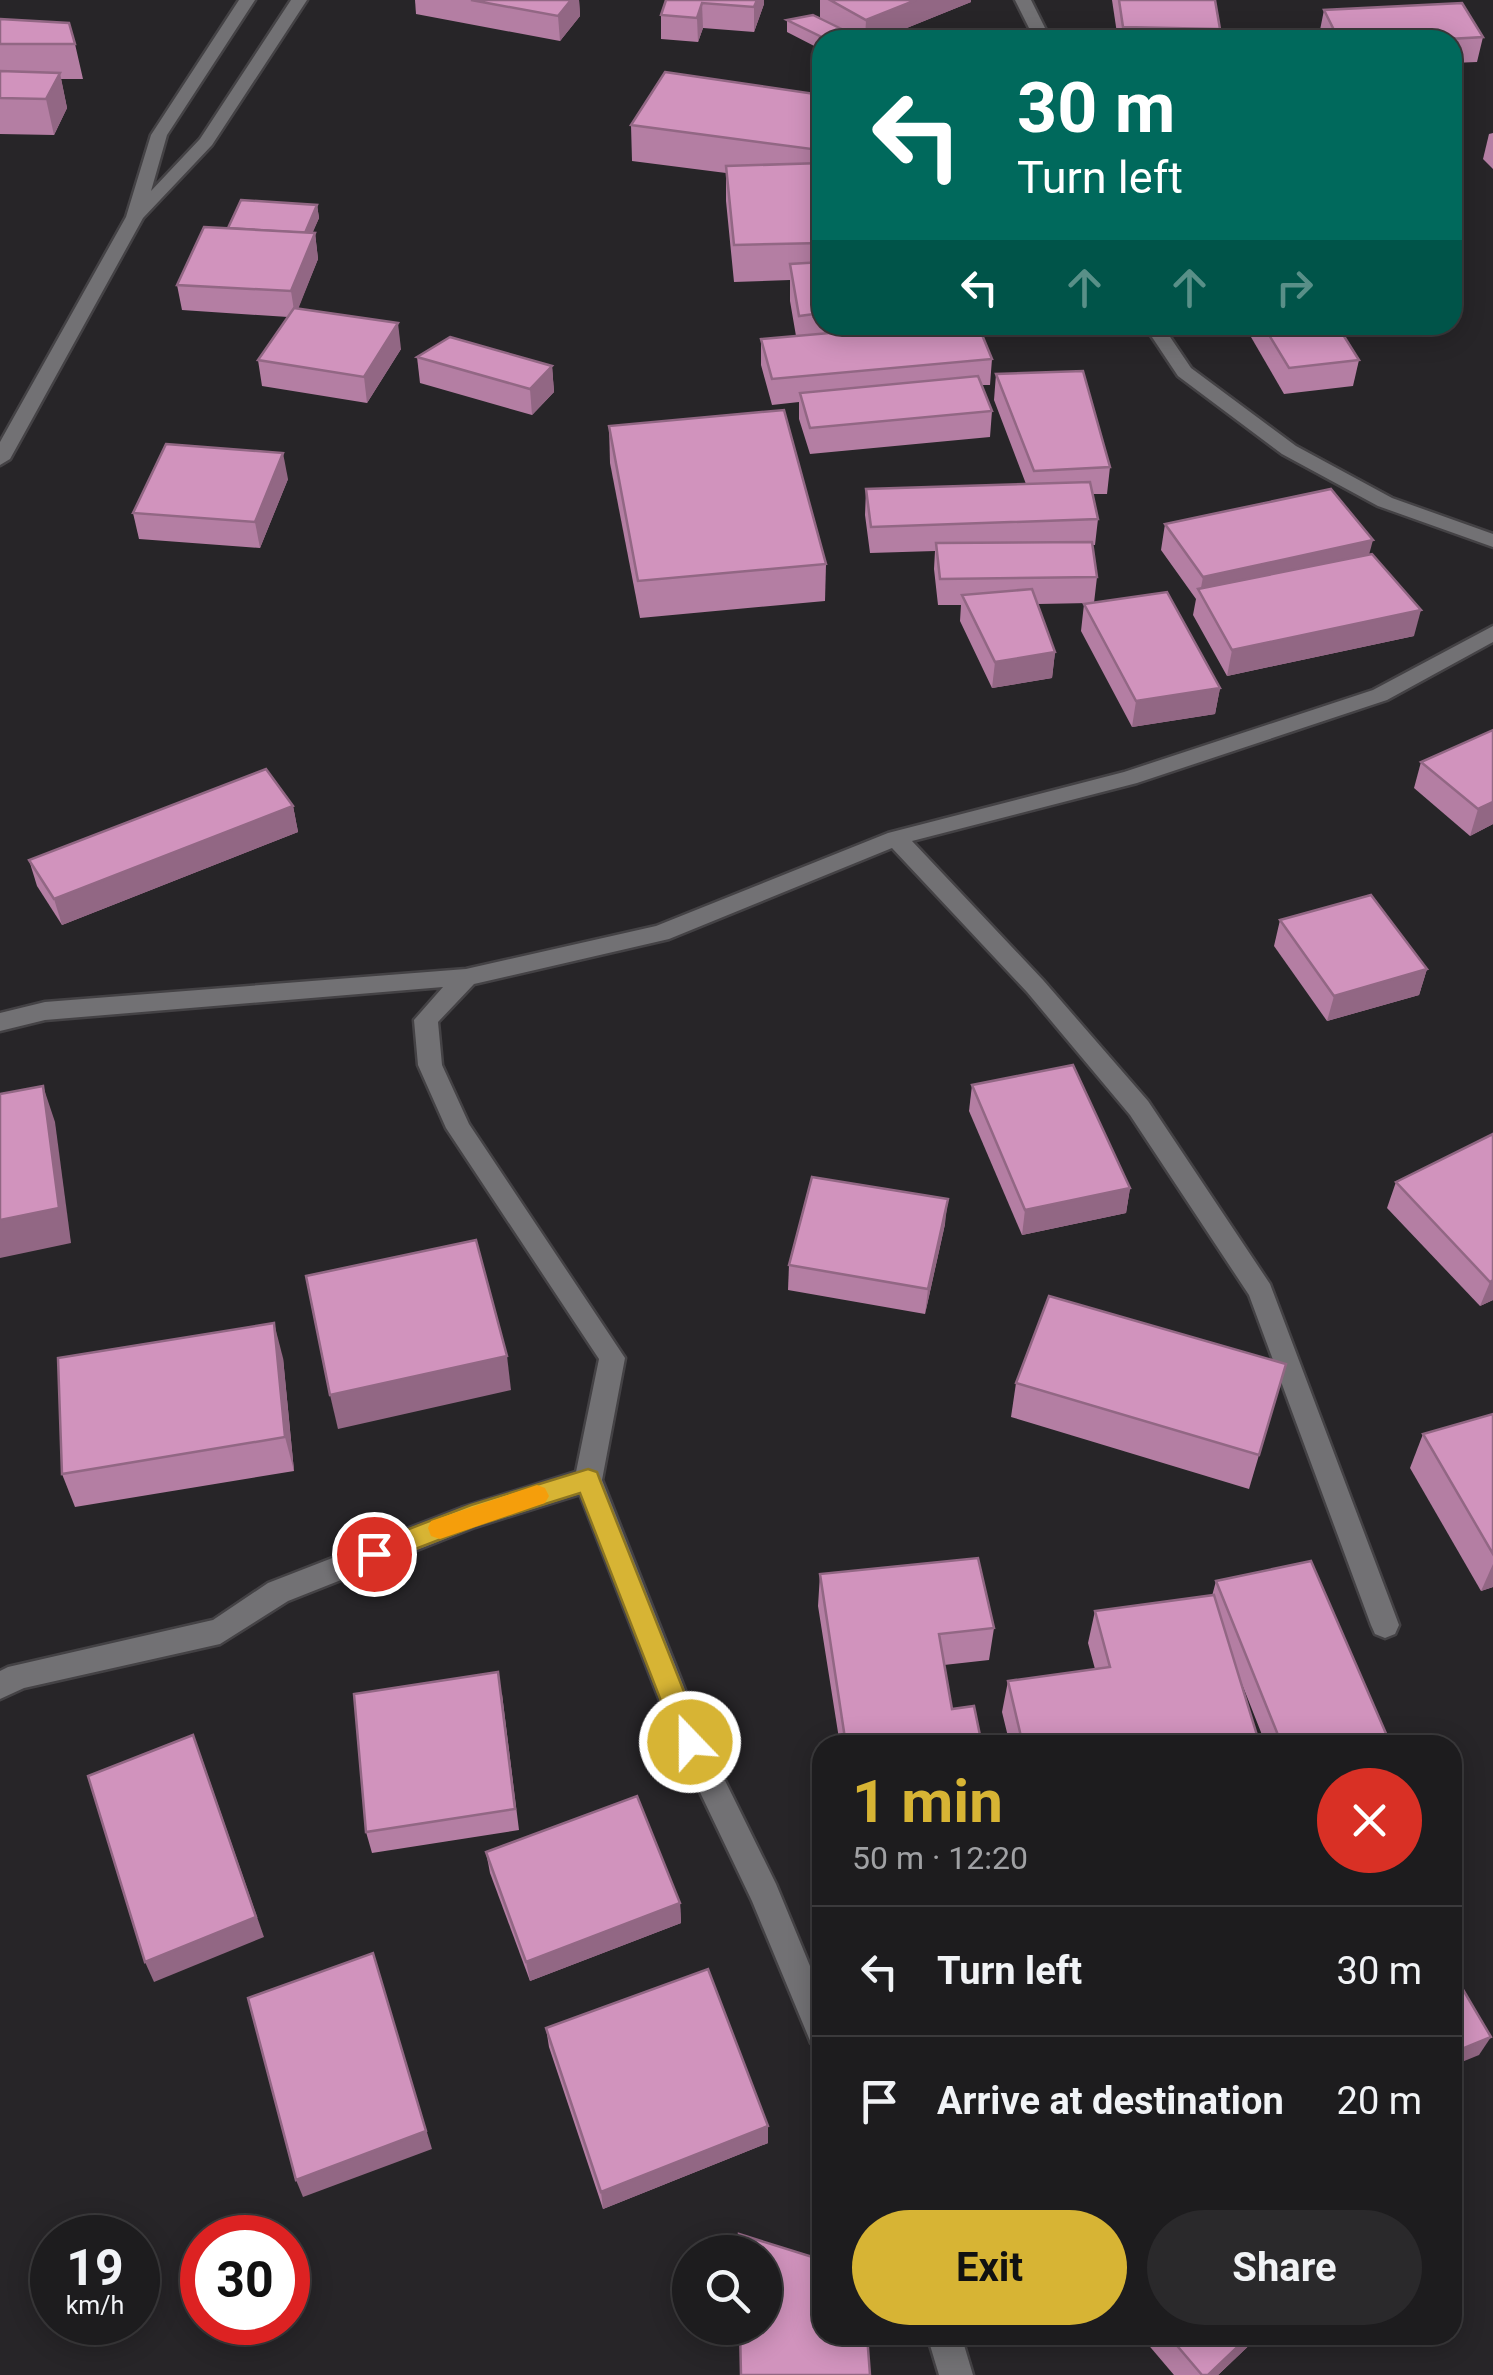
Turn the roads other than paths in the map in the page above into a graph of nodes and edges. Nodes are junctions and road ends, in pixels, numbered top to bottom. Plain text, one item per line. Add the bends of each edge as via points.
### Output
1 (247, 0) edge
2 (299, 0) edge
3 (1023, 0) edge
4 (1039, 30) edge
5 (135, 217) junction
6 (1159, 335) edge
7 (0, 459) edge
8 (1493, 541) edge
9 (1493, 634) edge
10 (896, 838) junction
11 (466, 977) junction
12 (0, 1022) edge
13 (588, 1480) junction
14 (1384, 1625) dead end
15 (0, 1686) edge
16 (812, 2008) edge
17 (947, 2345) edge
18 (956, 2375) edge

1 - 5 street via 159,136
2 - 5 street via 206,142
3 - 4 street
5 - 7 street
6 - 8 street via 1184,372 1290,450 1385,502
9 - 10 street via 1380,696 1129,778
10 - 11 street via 661,933
10 - 14 street via 1138,1108 1261,1291
11 - 12 street via 45,1011
11 - 13 street via 426,1020 430,1064 458,1128 612,1358
13 - 15 street via 471,1516 278,1592 220,1631 18,1676
13 - 16 street via 690,1742
17 - 18 street

